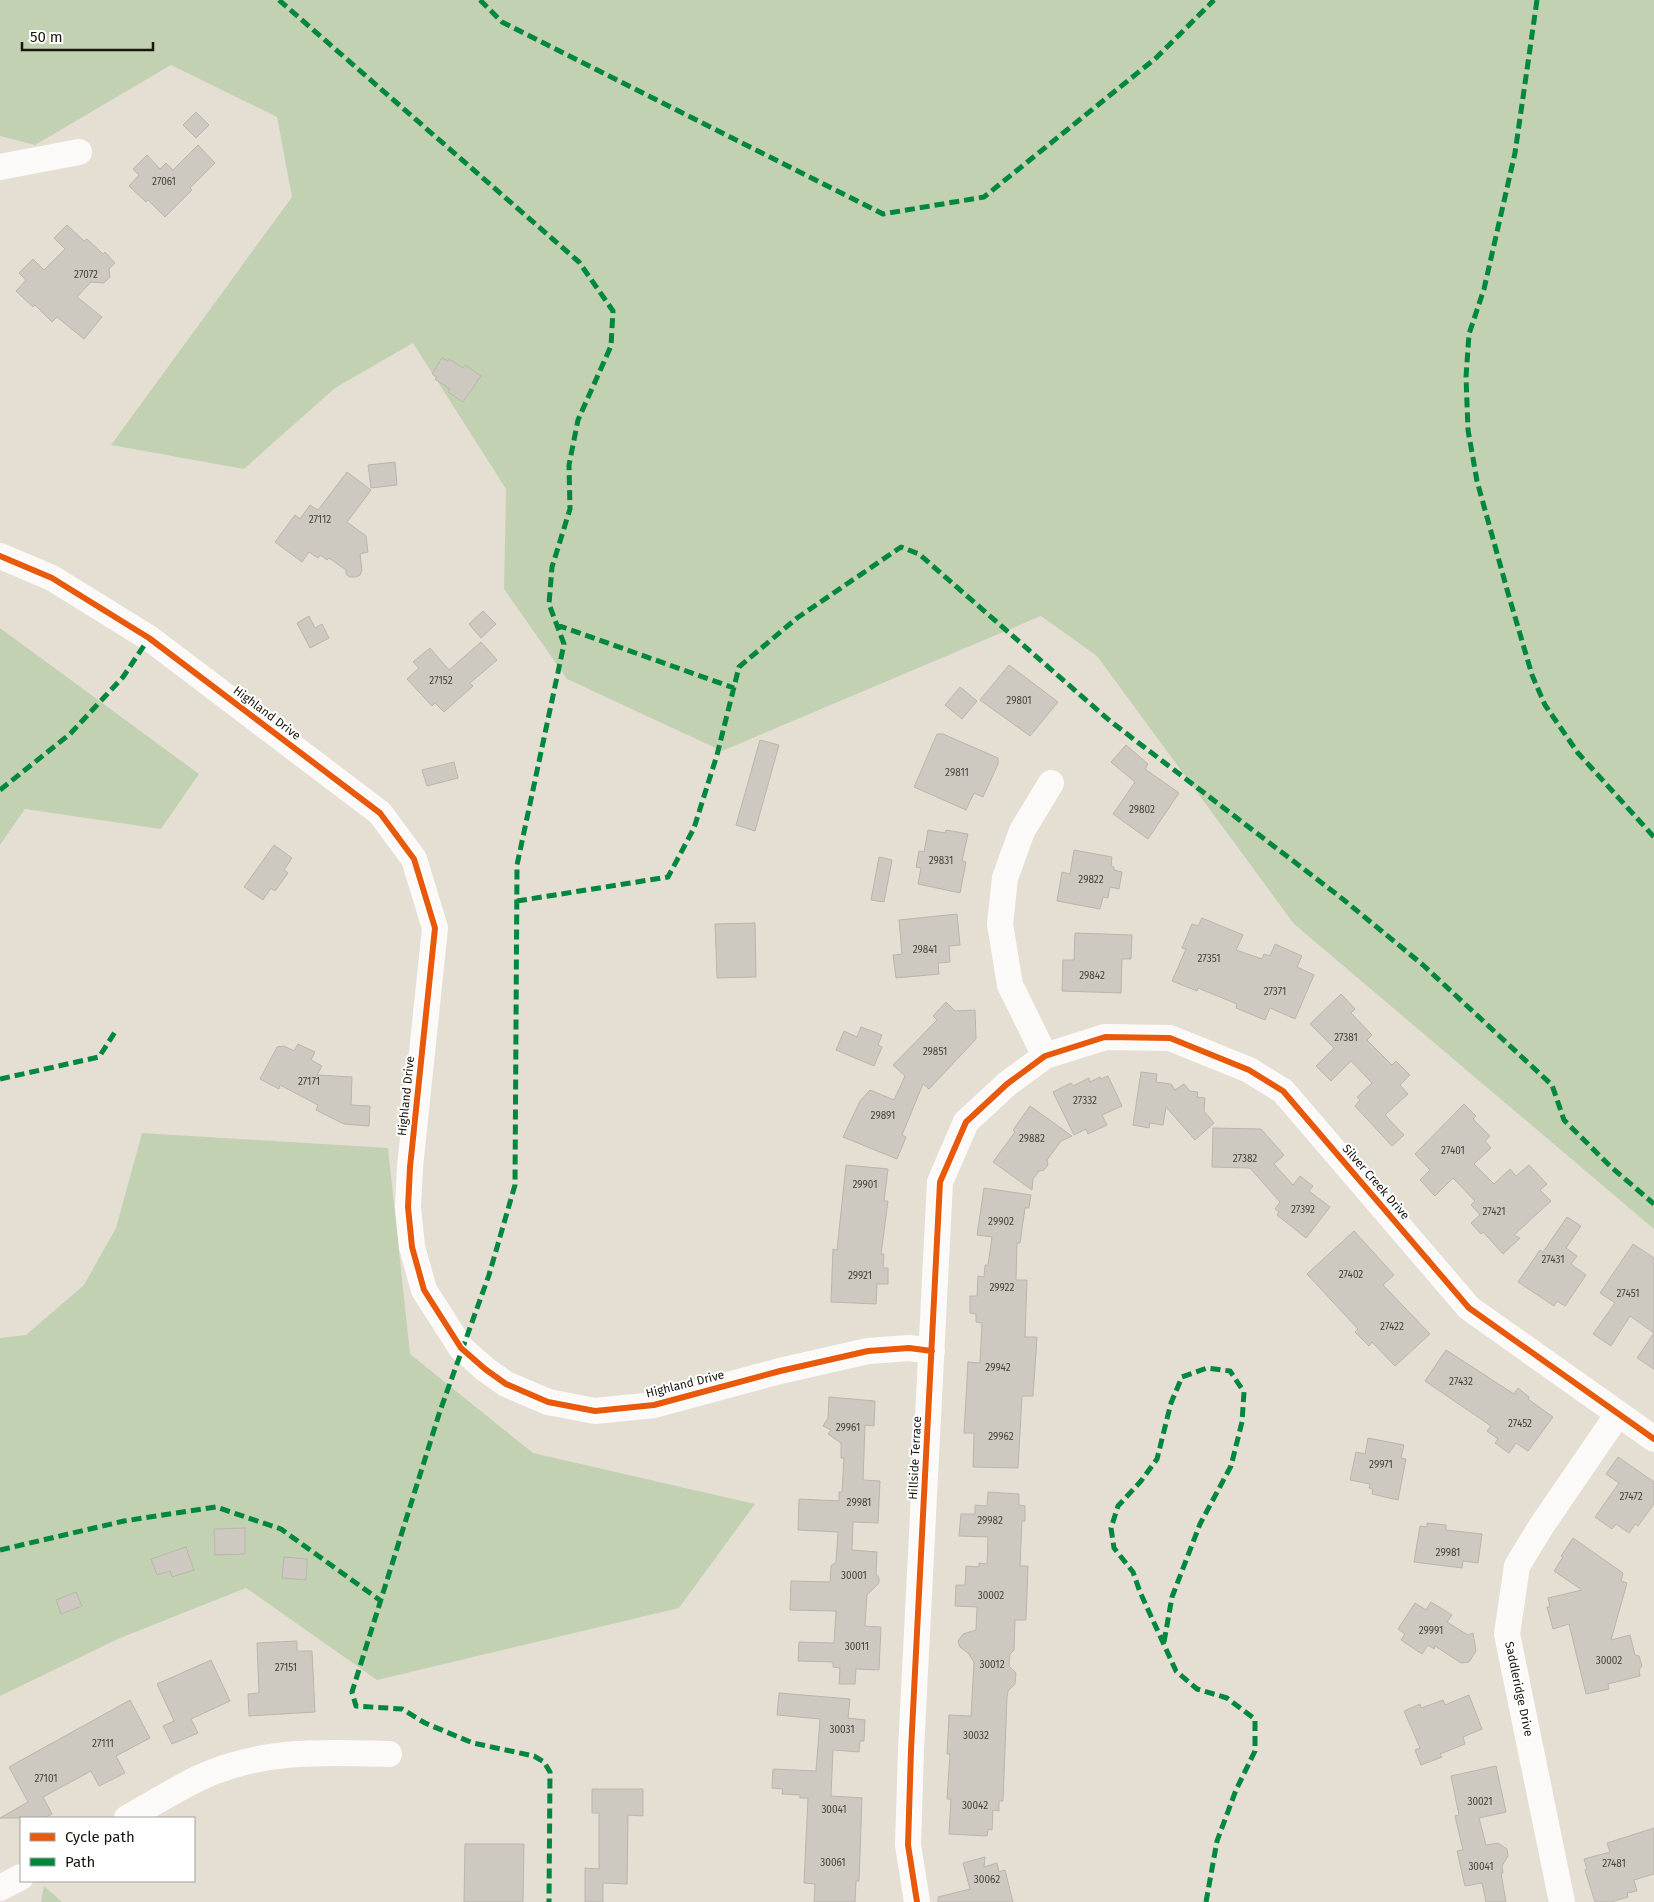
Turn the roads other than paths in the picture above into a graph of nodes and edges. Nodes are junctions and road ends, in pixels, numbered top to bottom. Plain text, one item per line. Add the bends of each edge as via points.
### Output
1 (79, 152) dead end
2 (0, 167) edge
3 (0, 556) edge
4 (1051, 783) dead end
5 (1045, 1056) junction
6 (932, 1351) junction
7 (1618, 1414) junction
8 (1654, 1439) edge
9 (389, 1754) dead end
10 (129, 1817) edge
11 (917, 1902) edge
12 (1562, 1902) edge

1 - 2 street
3 - 6 street, Highland Drive via 52,578 149,638 380,813 414,859 435,928 410,1167 408,1207 412,1247 424,1290 461,1348 485,1370 506,1384 548,1402 595,1411 654,1406 780,1371 868,1351 909,1348
4 - 5 street via 1022,831 1005,878 1000,924 1010,985
5 - 6 street, Hillside Terrace via 1007,1084 966,1122 940,1182
5 - 7 street, Silver Creek Drive via 1105,1036 1170,1038 1249,1070 1283,1091 1469,1308
6 - 11 street, Hillside Terrace via 908,1845
7 - 8 street, Silver Creek Drive
7 - 12 street, Saddleridge Drive via 1542,1524 1518,1566 1507,1634
9 - 10 street via 303,1752 272,1756 198,1779

